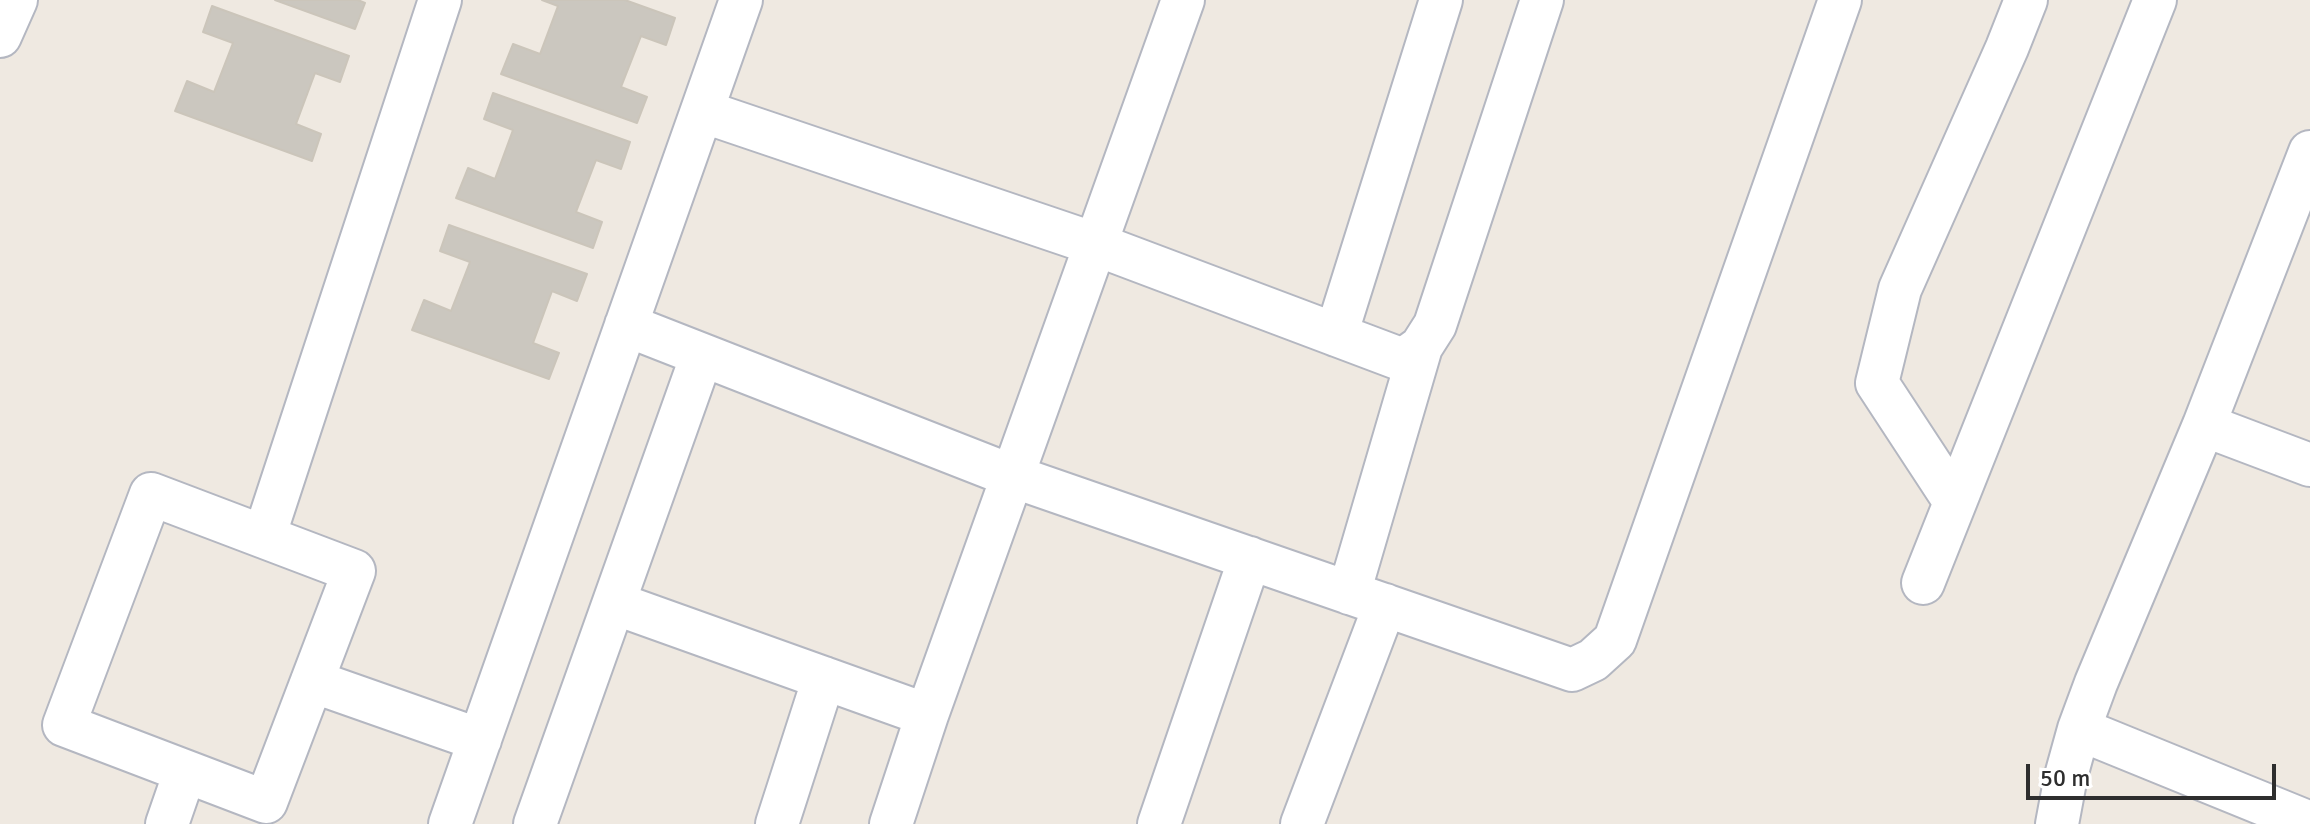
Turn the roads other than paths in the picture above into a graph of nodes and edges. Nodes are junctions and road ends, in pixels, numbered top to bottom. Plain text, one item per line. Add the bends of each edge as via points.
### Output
1 (16, 0) edge
2 (440, 0) edge
3 (741, 0) edge
4 (1183, 0) edge
5 (1441, 0) edge
6 (1542, 0) edge
7 (1840, 0) edge
8 (2026, 0) edge
9 (2155, 0) edge
10 (0, 36) edge
11 (702, 111) junction
12 (2310, 152) edge
13 (1095, 244) junction
14 (626, 325) junction
15 (1336, 335) junction
16 (1421, 347) junction
17 (702, 355) junction
18 (2204, 425) junction
19 (2310, 465) edge
20 (1012, 476) junction
21 (1955, 502) junction
22 (264, 537) junction
23 (1250, 558) junction
24 (1923, 583) dead end
25 (1367, 599) junction
26 (614, 603) junction
27 (824, 678) junction
28 (312, 681) junction
29 (927, 715) junction
30 (2079, 729) junction
31 (480, 740) junction
32 (185, 772) junction
33 (2310, 823) edge
34 (167, 824) edge
35 (450, 824) edge
36 (535, 824) edge
37 (777, 824) edge
38 (891, 824) edge
39 (1159, 824) edge
40 (1302, 824) edge
41 (2057, 824) edge

1 - 10 street
2 - 22 street
3 - 11 street
4 - 13 street
5 - 15 street
6 - 16 street via 1435,325
7 - 25 street via 1615,640 1572,670
8 - 21 street via 1900,289 1877,383
9 - 21 street
11 - 13 street
11 - 14 street
12 - 18 street
13 - 15 street
13 - 20 street
14 - 17 street
14 - 31 street
15 - 16 street via 1403,360
16 - 25 street
17 - 20 street
17 - 26 street
18 - 19 street
18 - 30 street
20 - 23 street
20 - 29 street
21 - 24 street
22 - 28 street via 354,571
22 - 32 street via 151,494 64,725
23 - 25 street
23 - 39 street
25 - 40 street
26 - 27 street
26 - 36 street
27 - 29 street
27 - 37 street
28 - 31 street
28 - 32 street via 266,802
29 - 38 street
30 - 33 street
30 - 41 street
31 - 35 street
32 - 34 street

